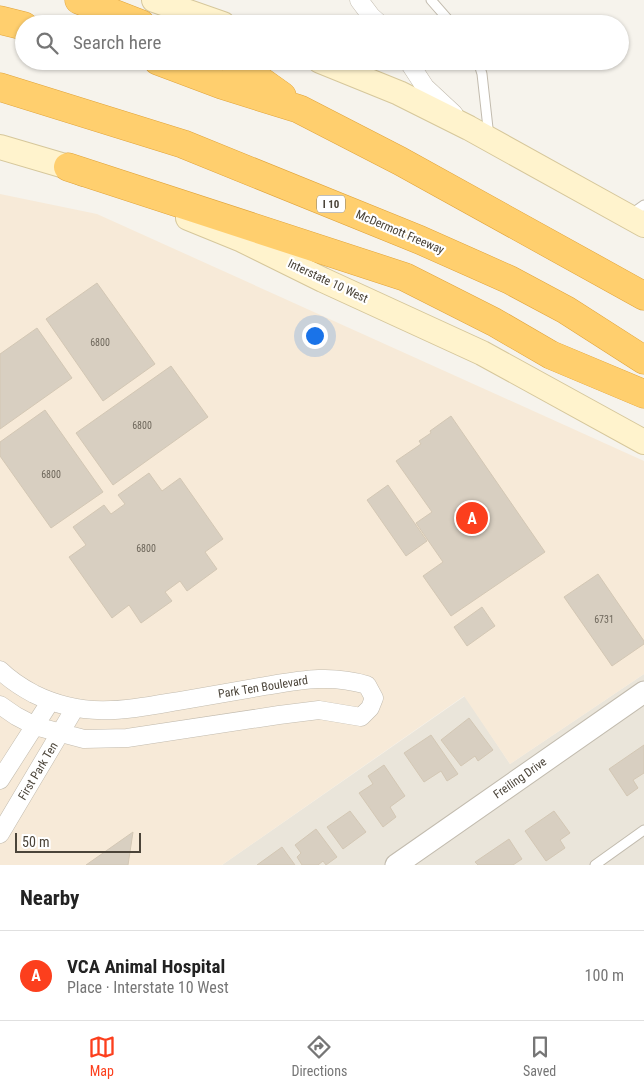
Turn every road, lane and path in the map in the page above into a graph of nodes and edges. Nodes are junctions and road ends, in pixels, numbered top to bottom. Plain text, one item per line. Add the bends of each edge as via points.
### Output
1 (79, 0) edge
2 (154, 0) edge
3 (359, 0) edge
4 (431, 0) edge
5 (118, 15) edge
6 (197, 15) edge
7 (370, 15) edge
8 (444, 15) edge
9 (0, 20) edge
10 (15, 24) edge
11 (182, 70) edge
12 (245, 70) edge
13 (359, 70) edge
14 (414, 70) edge
15 (481, 70) edge
16 (0, 87) edge
17 (299, 109) junction
18 (469, 128) junction
19 (490, 140) junction
20 (0, 147) edge
21 (68, 167) junction
22 (639, 215) edge
23 (644, 296) edge
24 (644, 360) edge
25 (644, 394) edge
26 (644, 442) edge
27 (0, 670) edge
28 (644, 692) edge
29 (50, 702) junction
30 (0, 705) edge
31 (76, 708) junction
32 (34, 726) junction
33 (61, 733) junction
34 (0, 780) edge
35 (644, 830) edge
36 (0, 834) edge
37 (396, 865) edge
38 (595, 865) edge

1 - 5 highway
2 - 6 main road
3 - 7 street
4 - 8 lane
9 - 10 highway
11 - 17 highway
12 - 17 highway
13 - 18 main road
14 - 18 street via 425,87
15 - 19 lane
16 - 24 highway, McDermott Freeway / I 10 via 182,144 420,240 542,297
17 - 23 highway
18 - 19 main road
19 - 22 main road
20 - 21 main road, Interstate 10 West
21 - 25 highway via 405,277 551,355
21 - 26 main road, Interstate 10 West via 242,240 465,345
27 - 29 street, Park Ten Boulevard via 20,687
28 - 37 street, Freiling Drive
29 - 31 street, Park Ten Boulevard
29 - 32 street
30 - 32 street, Park Ten Boulevard
31 - 33 street, First Park Ten
31 - 33 street, Park Ten Boulevard via 127,710 311,678 352,680 367,685 374,698 361,717 319,710 127,738 84,739
32 - 33 street, Park Ten Boulevard
32 - 34 street
33 - 36 street, First Park Ten
35 - 38 lane

